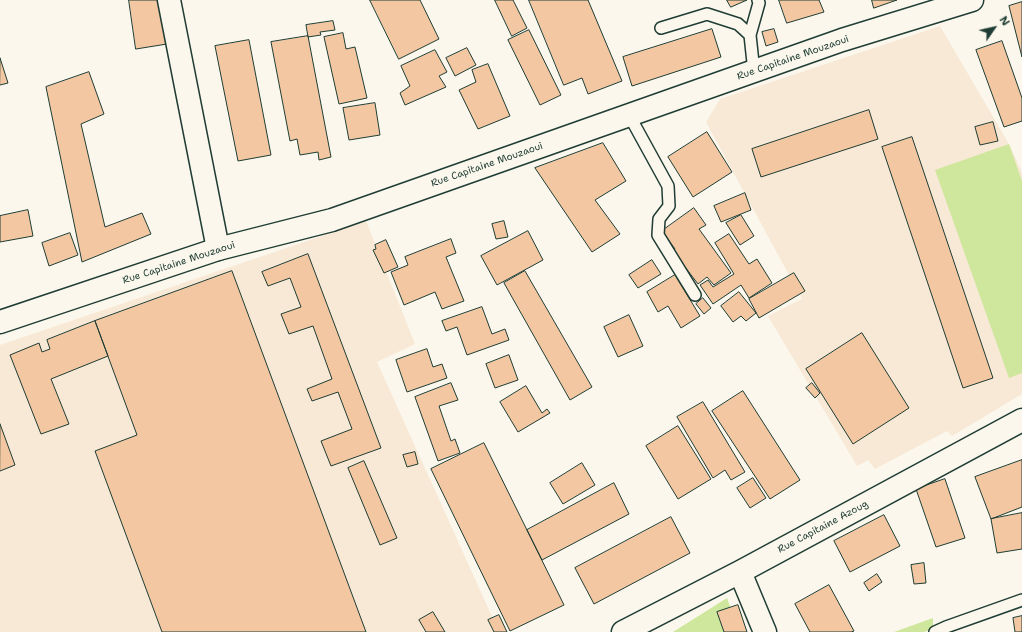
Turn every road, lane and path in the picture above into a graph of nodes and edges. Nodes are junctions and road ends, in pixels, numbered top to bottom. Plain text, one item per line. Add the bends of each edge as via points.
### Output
1 (169, 0) edge
2 (758, 0) edge
3 (972, 0) edge
4 (661, 28) dead end
5 (750, 36) junction
6 (754, 72) junction
7 (629, 115) junction
8 (218, 249) junction
9 (696, 295) dead end
10 (0, 322) edge
11 (1022, 420) edge
12 (740, 572) junction
13 (1022, 600) edge
14 (623, 632) edge
15 (765, 632) edge
16 (935, 632) edge

1 - 8 main road
2 - 5 lane
3 - 6 main road, Rue Capitaine Mouzaoui via 842,40
4 - 5 lane via 707,14 738,24
5 - 6 lane
6 - 7 main road, Rue Capitaine Mouzaoui
7 - 8 main road, Rue Capitaine Mouzaoui via 332,220
7 - 9 lane via 668,186 669,206 659,219 658,235
8 - 10 main road, Rue Capitaine Mouzaoui
11 - 12 main road, Rue Capitaine Azoug
12 - 14 main road, Rue Capitaine Azoug
12 - 15 main road
13 - 16 lane

